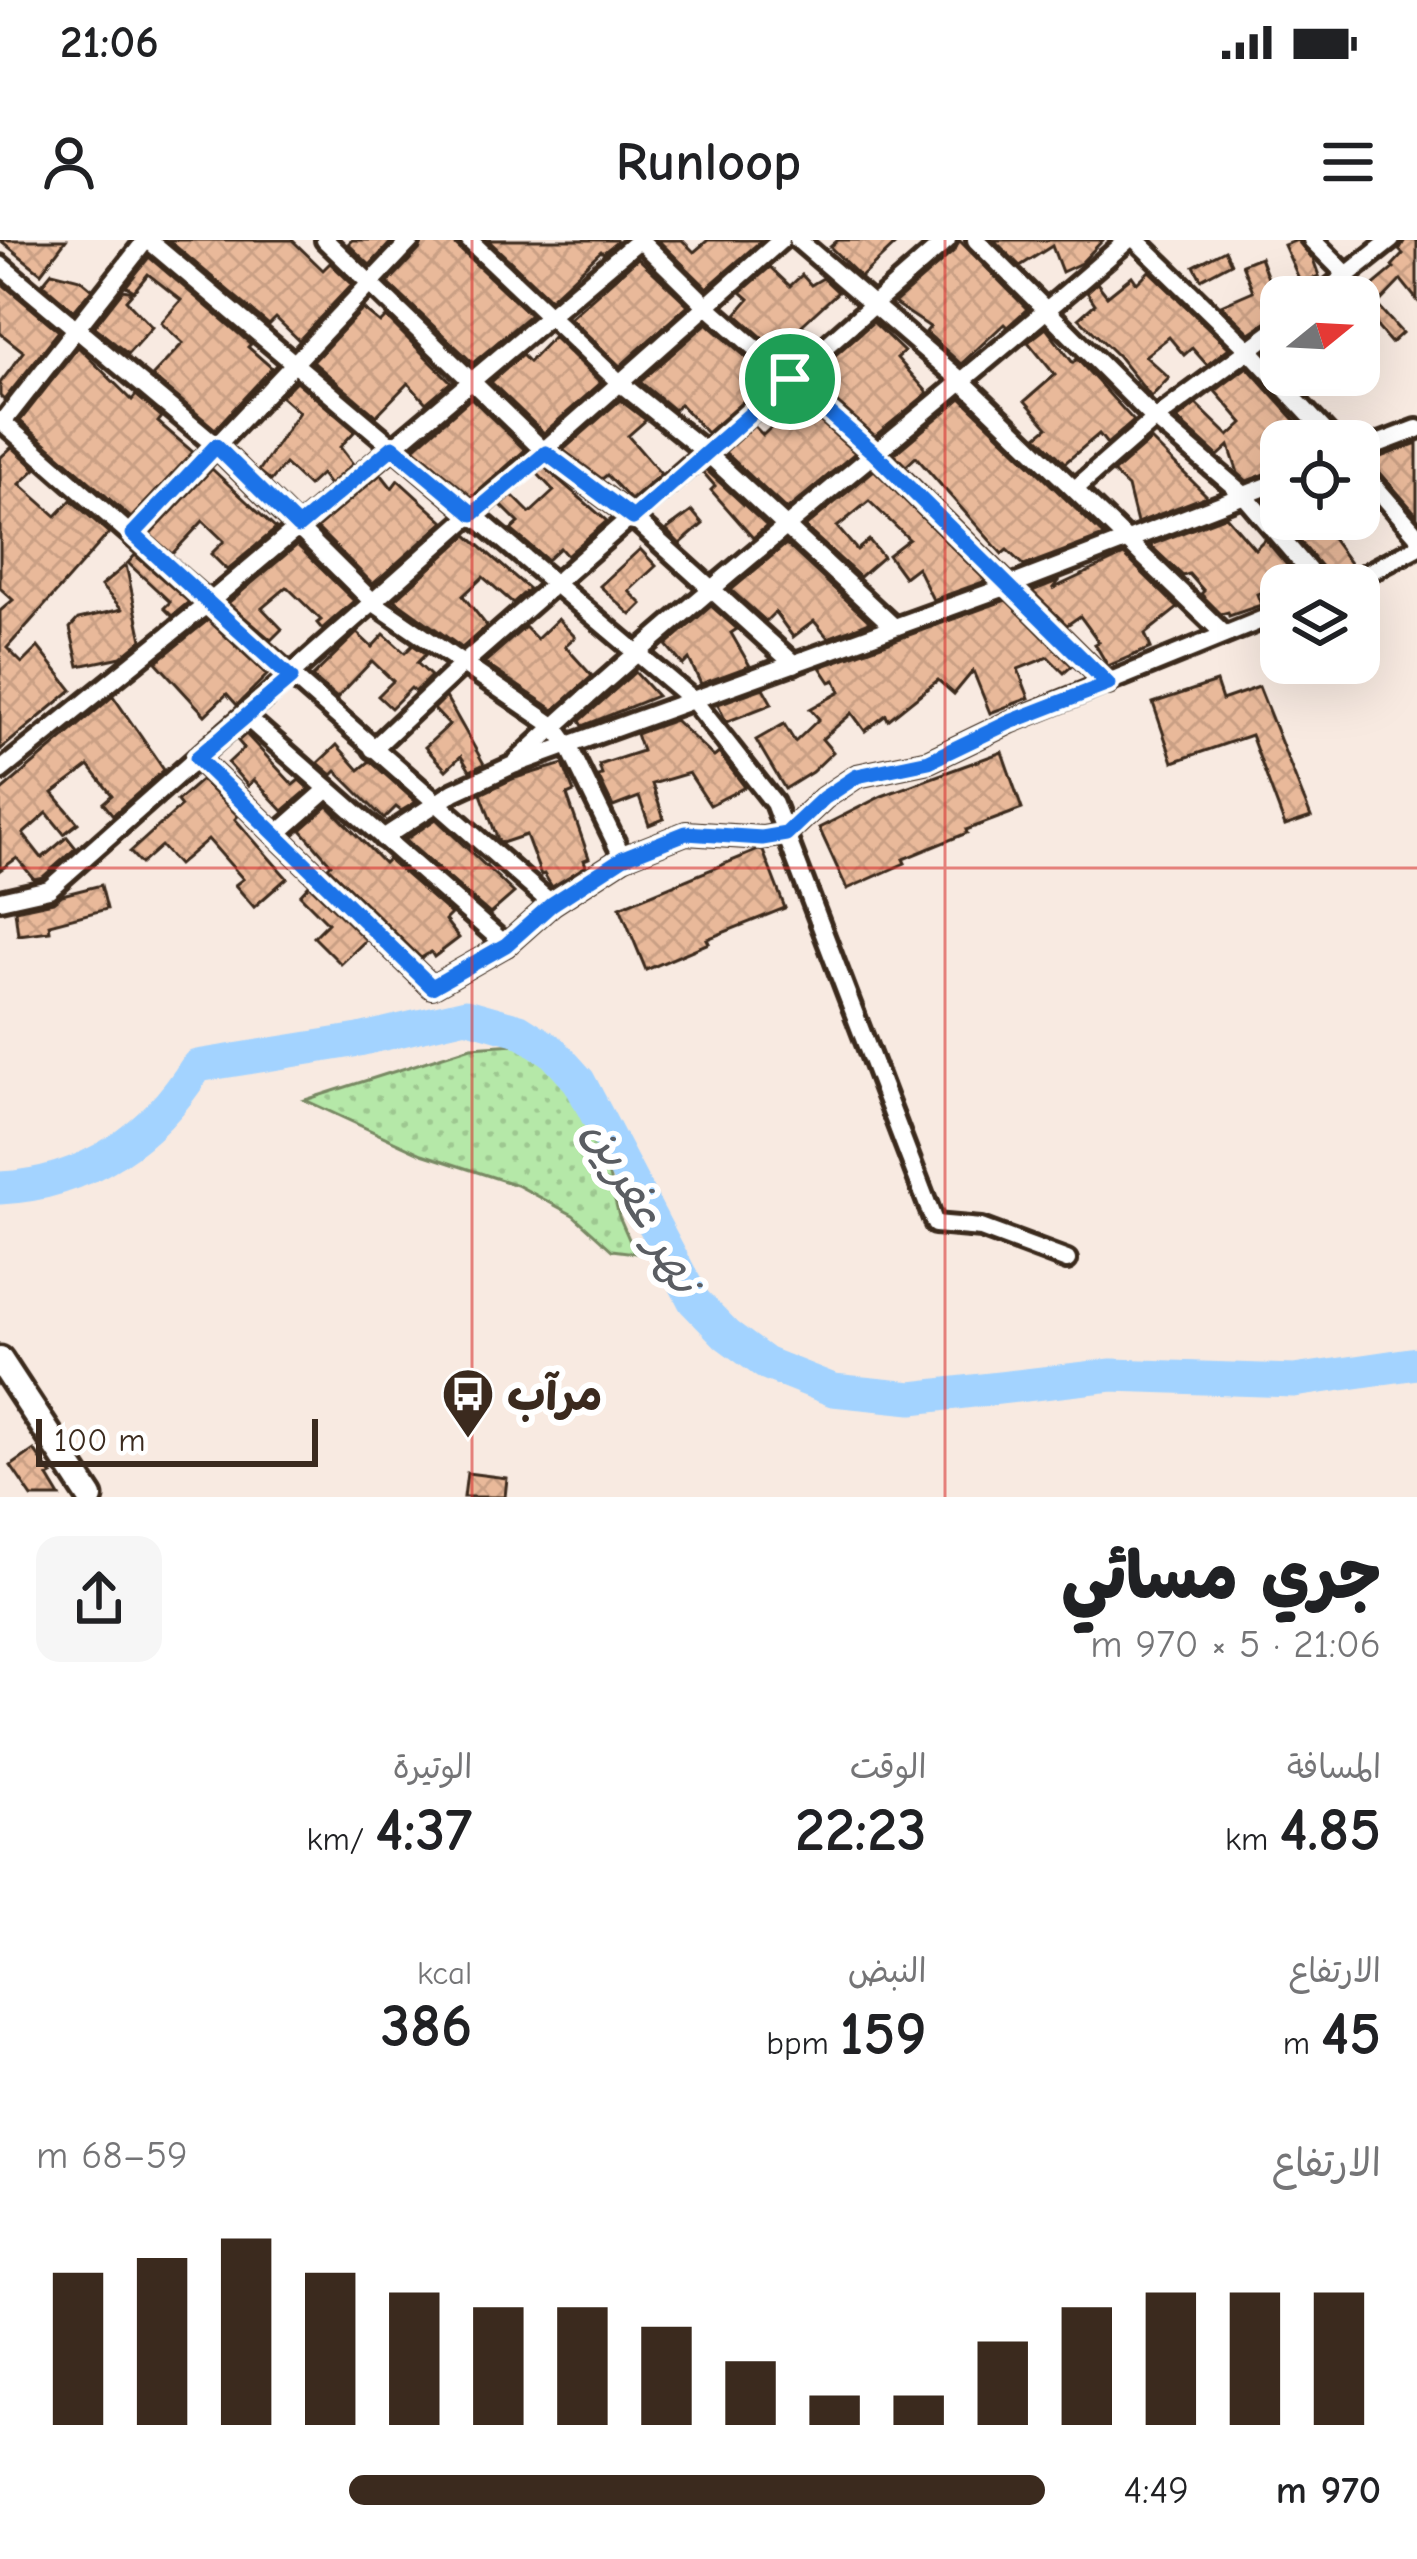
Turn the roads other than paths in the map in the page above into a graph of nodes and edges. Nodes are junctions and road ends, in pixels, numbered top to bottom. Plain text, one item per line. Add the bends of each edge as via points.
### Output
1 (147, 240) edge
2 (325, 240) edge
3 (411, 240) edge
4 (470, 240) edge
5 (639, 240) edge
6 (782, 240) edge
7 (798, 240) edge
8 (947, 240) edge
9 (976, 240) edge
10 (1132, 240) edge
11 (1312, 240) edge
12 (1391, 240) edge
13 (0, 265) edge
14 (1348, 275) joint
15 (372, 283) junction
16 (873, 304) junction
17 (707, 306) junction
18 (1048, 310) junction
19 (547, 317) junction
20 (77, 330) junction
21 (1260, 342) edge
22 (1249, 350) junction
23 (295, 364) junction
24 (790, 379) junction
25 (472, 383) junction
26 (620, 383) junction
27 (964, 383) junction
28 (1155, 418) junction
29 (1314, 420) edge
30 (1, 421) edge
31 (1417, 429) edge
32 (1380, 443) edge
33 (216, 446) junction
34 (393, 447) junction
35 (873, 452) junction
36 (546, 453) junction
37 (707, 453) junction
38 (1075, 489) junction
39 (1260, 489) edge
40 (1380, 492) edge
41 (1244, 495) junction
42 (473, 514) junction
43 (633, 518) junction
44 (787, 524) junction
45 (298, 527) junction
46 (133, 534) junction
47 (1417, 535) edge
48 (1129, 540) junction
49 (1417, 548) edge
50 (1303, 564) edge
51 (1380, 567) edge
52 (552, 585) junction
53 (1011, 585) junction
54 (712, 588) junction
55 (374, 603) junction
56 (206, 605) junction
57 (1260, 620) edge
58 (892, 626) junction
59 (1224, 634) junction
60 (635, 654) junction
61 (794, 664) junction
62 (462, 665) junction
63 (291, 678) junction
64 (1108, 684) junction
65 (694, 701) junction
66 (244, 716) junction
67 (554, 726) junction
68 (569, 747) junction
69 (374, 749) junction
70 (197, 758) junction
71 (513, 764) junction
72 (0, 771) edge
73 (328, 789) junction
74 (436, 804) junction
75 (786, 834) junction
76 (276, 836) junction
77 (383, 838) junction
78 (623, 858) junction
79 (0, 900) edge
80 (552, 904) junction
81 (506, 945) junction
82 (1067, 1260) dead end
83 (0, 1360) edge
84 (88, 1490) edge

1 - 20 street
1 - 23 street
2 - 15 street
3 - 15 street
4 - 19 street
5 - 17 street
5 - 19 street
6 - 17 street
7 - 16 street
8 - 16 street
9 - 18 street
10 - 18 street
10 - 22 street
11 - 14 street
12 - 14 street
13 - 20 street
15 - 23 street
15 - 25 street
16 - 24 street
16 - 27 street
17 - 24 street
17 - 26 street
18 - 27 street
18 - 28 street
19 - 25 street
19 - 26 street
20 - 30 street
20 - 33 street
21 - 22 street
22 - 28 street
22 - 29 street
23 - 33 street
23 - 34 street
24 - 35 street
24 - 37 street
25 - 34 street
25 - 36 street
26 - 36 street
26 - 37 street
27 - 35 street
27 - 38 street
28 - 38 street
28 - 41 street
30 - 46 street
31 - 32 street
33 - 45 street
33 - 46 street
34 - 42 street
34 - 45 street
35 - 44 street
35 - 53 street
36 - 42 street
36 - 43 street
37 - 43 street
37 - 44 street
38 - 48 street
39 - 41 street
40 - 47 street
41 - 48 street
41 - 50 street
42 - 52 street
42 - 55 street
43 - 52 street
43 - 54 street
44 - 54 street
44 - 58 street
45 - 55 street
45 - 56 street
46 - 56 street
48 - 53 street
48 - 59 street
49 - 51 street
52 - 60 street
52 - 62 street
53 - 58 street
53 - 64 street
54 - 60 street
54 - 61 street
55 - 62 street
55 - 63 street
56 - 63 street
56 - 72 street
57 - 59 street
58 - 61 street
59 - 64 street
60 - 65 street
60 - 67 street
61 - 65 street
62 - 67 street
62 - 69 street
63 - 66 street
63 - 69 street
64 - 75 street via 929,761 857,776
65 - 68 street
65 - 75 street via 774,803
66 - 70 street
66 - 73 street
67 - 68 street
67 - 71 street
68 - 71 street
68 - 78 street
69 - 74 street
70 - 76 street
70 - 79 street via 49,889
71 - 74 street
73 - 76 street
73 - 77 street
74 - 77 street
74 - 80 street
75 - 78 street via 686,833
75 - 82 street via 935,1224 981,1228
76 - 81 street via 432,987
77 - 81 street
78 - 80 street
80 - 81 street
83 - 84 main road

